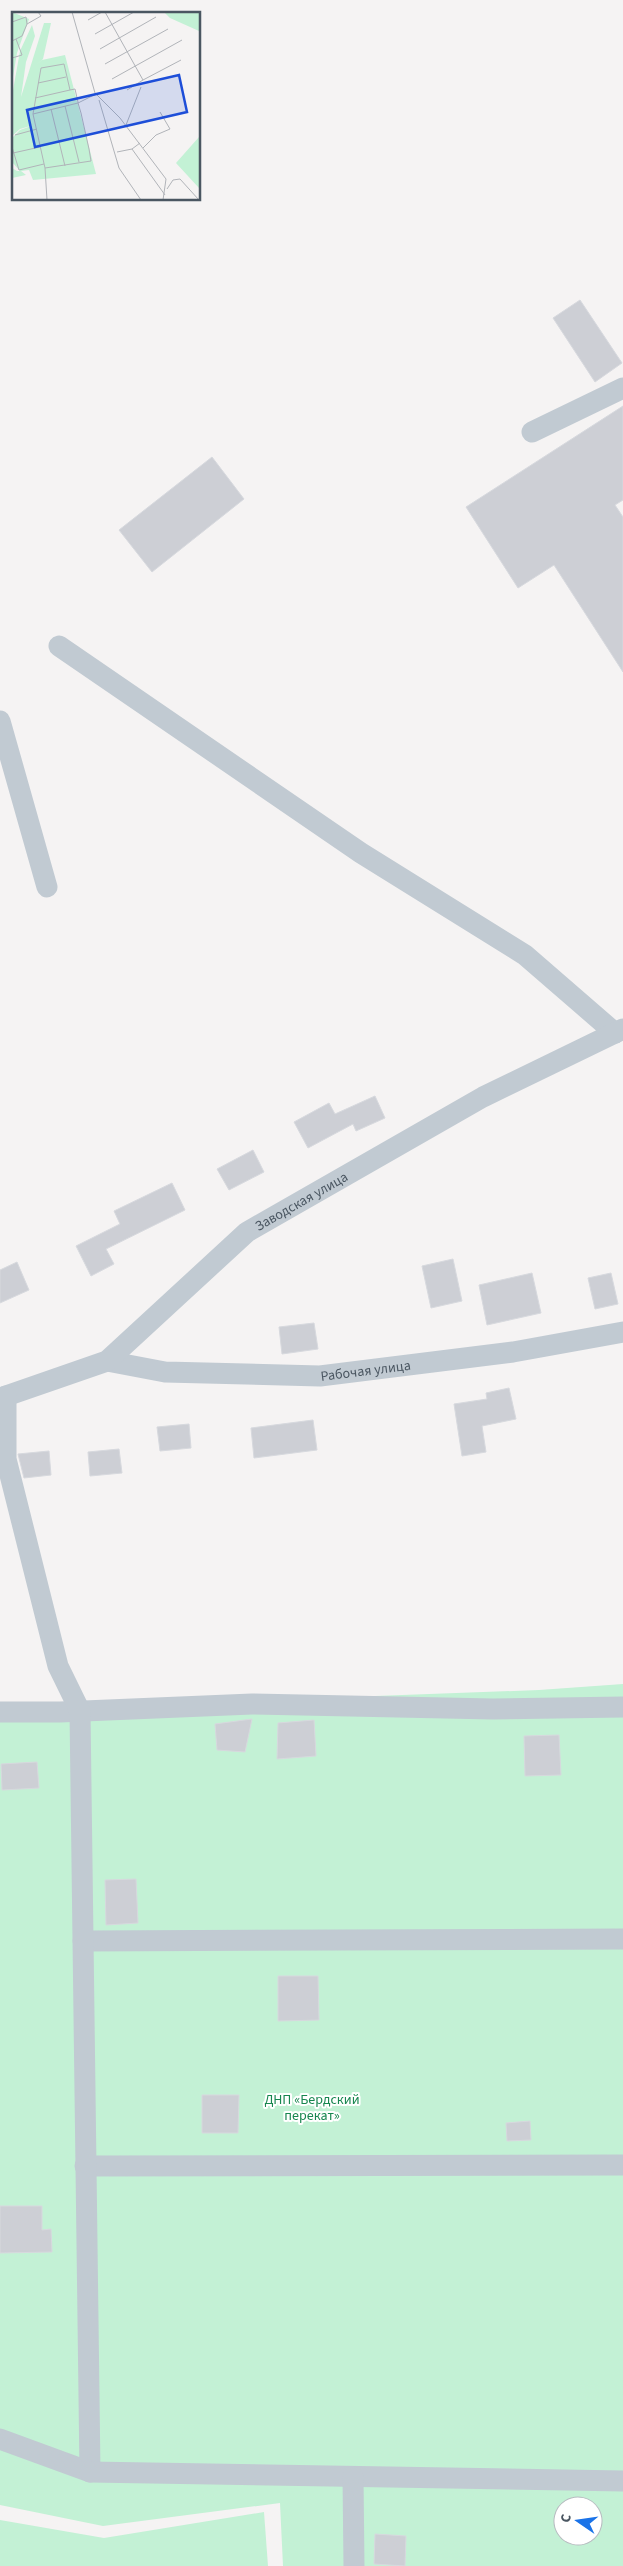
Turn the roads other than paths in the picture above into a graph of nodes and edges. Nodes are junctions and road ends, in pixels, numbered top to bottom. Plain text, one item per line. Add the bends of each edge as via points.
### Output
1 (623, 388) edge
2 (532, 432) dead end
3 (59, 646) dead end
4 (0, 721) edge
5 (47, 887) dead end
6 (619, 1031) edge
7 (623, 1332) edge
8 (107, 1361) junction
9 (3, 1397) edge
10 (623, 1707) edge
11 (80, 1711) junction
12 (0, 1712) edge
13 (623, 1939) edge
14 (83, 1941) junction
15 (623, 2165) edge
16 (86, 2166) junction
17 (0, 2439) edge
18 (90, 2472) junction
19 (353, 2477) junction
20 (623, 2481) edge
21 (354, 2566) edge

1 - 2 street
3 - 6 street via 361,853 525,955
4 - 5 street
6 - 8 street, Заводская улица via 483,1097 247,1232
7 - 8 street, Рабочая улица via 514,1352 320,1376 166,1372
8 - 9 street, Заводская улица
9 - 11 street via 6,1460 58,1666
10 - 11 street via 493,1709 252,1704
11 - 12 street
11 - 14 street
13 - 14 street
14 - 16 street
15 - 16 street
16 - 18 street
17 - 18 street
18 - 19 street
19 - 20 street
19 - 21 street

